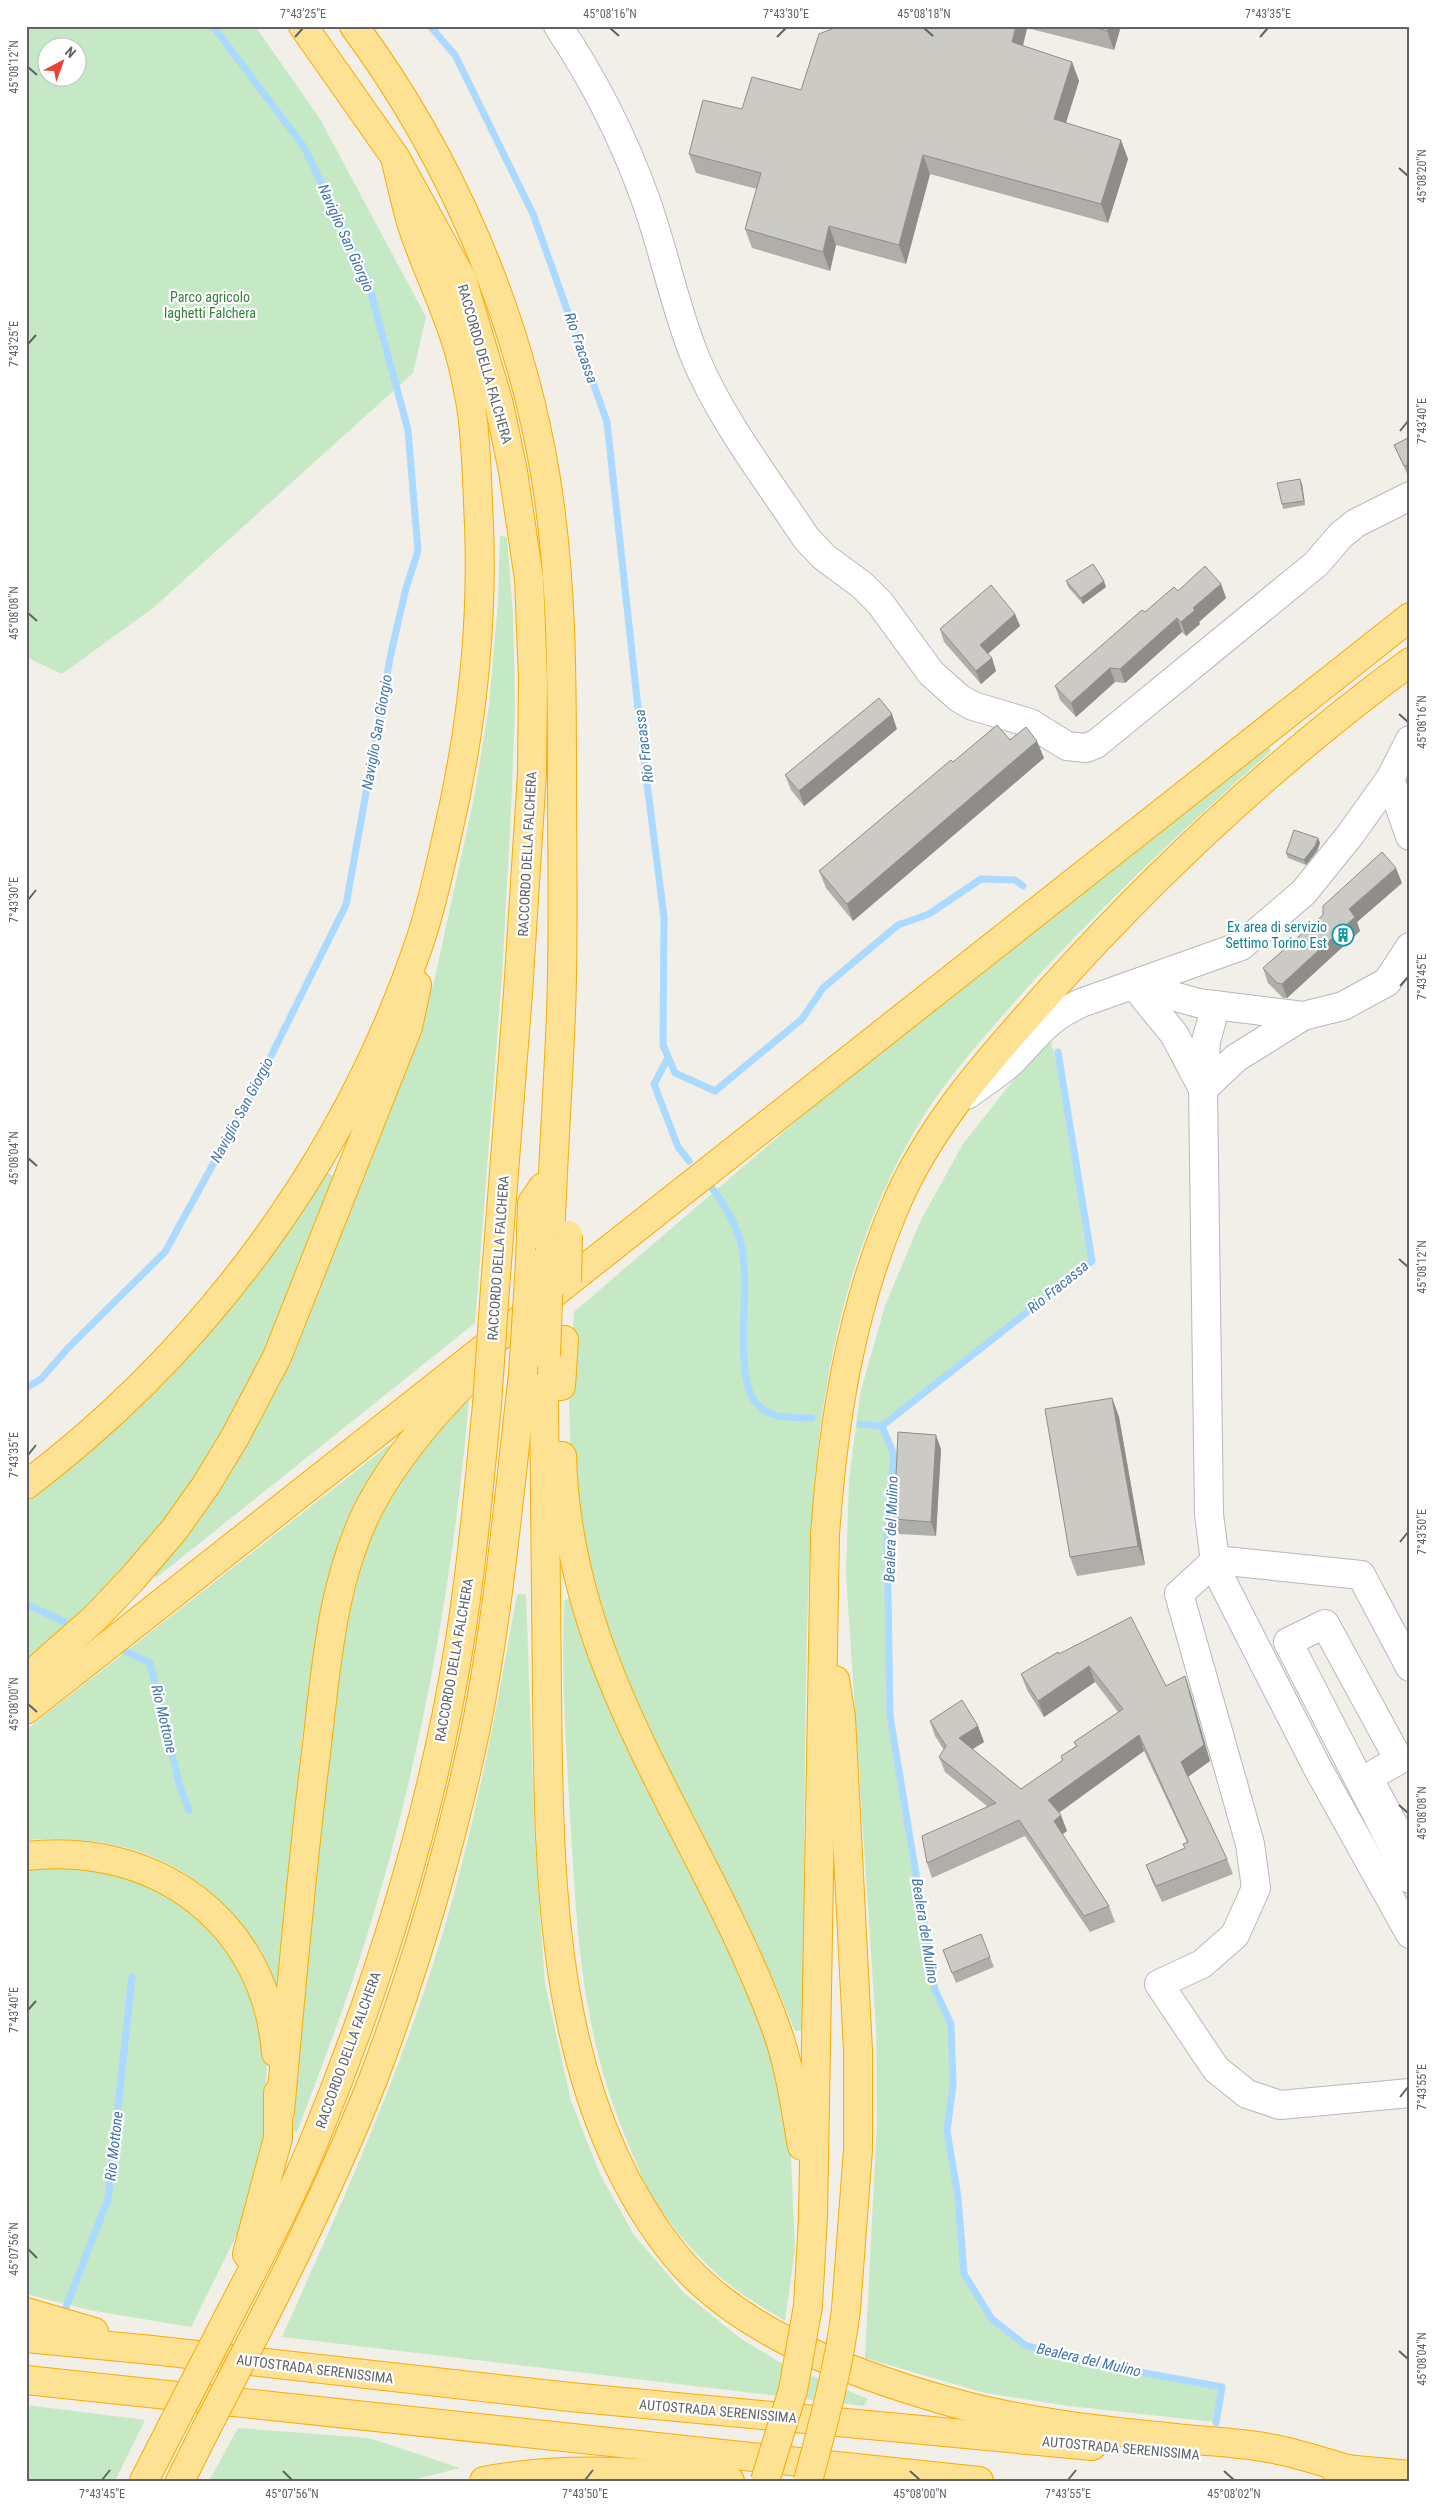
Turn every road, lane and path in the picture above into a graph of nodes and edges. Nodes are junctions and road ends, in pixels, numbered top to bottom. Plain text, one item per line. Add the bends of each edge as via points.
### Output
1 (302, 26) edge
2 (354, 26) edge
3 (558, 26) edge
4 (395, 157) junction
5 (1410, 496) edge
6 (1410, 617) edge
7 (1410, 662) edge
8 (1410, 740) edge
9 (1390, 779) junction
10 (1410, 836) edge
11 (441, 861) junction
12 (1410, 948) edge
13 (1134, 985) junction
14 (1216, 1005) junction
15 (1303, 1016) junction
16 (1202, 1089) junction
17 (952, 1107) junction
18 (646, 1220) junction
19 (549, 1249) junction
20 (555, 1348) junction
21 (26, 1485) edge
22 (1216, 1560) junction
23 (823, 1607) junction
24 (1410, 1667) edge
25 (26, 1679) edge
26 (26, 1710) edge
27 (1410, 1855) edge
28 (26, 1856) edge
29 (1410, 1879) edge
30 (1410, 1934) edge
31 (1410, 2093) edge
32 (280, 2112) junction
33 (814, 2217) junction
34 (232, 2310) junction
35 (26, 2312) edge
36 (26, 2338) edge
37 (152, 2350) junction
38 (26, 2380) edge
39 (1351, 2470) junction
40 (1410, 2475) edge
41 (144, 2481) edge
42 (180, 2481) edge
43 (484, 2481) edge
44 (730, 2481) edge
45 (765, 2481) edge
46 (808, 2481) edge
47 (979, 2481) edge

1 - 4 highway, RACCORDO DELLA FALCHERA
2 - 19 highway via 420,126 494,283 533,413 545,472 560,600 563,696 561,1006
3 - 5 street via 587,70 616,128 645,198 680,313 710,389 806,538 880,603 931,673 973,706 1030,723 1067,746 1078,748 1096,744 1316,564 1356,523
4 - 11 highway via 411,222 460,354 471,410 476,474 481,607 476,666 467,738
4 - 34 highway, RACCORDO DELLA FALCHERA, bridge via 462,279 499,404 513,470 529,578 533,679 532,773 519,983 474,1534 459,1646 424,1815 372,1985 317,2136
6 - 18 highway
7 - 17 highway via 1321,731 1143,891 999,1048
8 - 9 street
9 - 10 street
9 - 13 street via 1304,892 1241,946
11 - 21 highway via 419,942 394,1009 370,1064 316,1167 242,1272 198,1325 117,1409
11 - 25 highway via 408,1027 277,1357 235,1437 174,1530 95,1618
12 - 15 street via 1387,982 1343,1006
13 - 14 street
13 - 16 street via 1174,1034
13 - 17 street via 1059,1014 1043,1026 1010,1063
14 - 15 street
14 - 16 street via 1206,1041
15 - 16 street via 1236,1058
16 - 22 street via 1210,1514
17 - 23 highway via 916,1164 894,1208 856,1325 844,1374 829,1474
18 - 26 highway
18 - 32 highway via 470,1377 440,1409 413,1439 391,1472 370,1506 355,1540 339,1590 329,1639 309,1805
19 - 20 highway, bridge
19 - 42 highway, bridge via 523,1374 490,1650 475,1732 431,1904 374,2077 338,2164
20 - 33 highway via 562,1474 574,1565 585,1606 620,1702 743,1951 777,2030 789,2070
20 - 39 highway via 544,1401 548,1774 561,1963 585,2077 608,2143 640,2206 676,2256 724,2300 778,2336 818,2357 893,2385 1002,2415 1273,2448
22 - 24 street via 1361,1575
22 - 30 street via 1223,1583 1317,1767
22 - 31 street via 1179,1594 1250,1844 1256,1888 1235,1935 1202,1964 1159,1984 1216,2069 1247,2094 1280,2104
23 - 33 highway
23 - 46 highway, bridge via 841,1717 858,2051 858,2150 846,2309 834,2383
27 - 29 street via 1371,1783 1376,1773 1399,1760 1325,1624 1288,1642
28 - 32 highway via 59,1853 113,1859 162,1877 215,1915 250,1961 264,1995 275,2038
32 - 34 highway via 271,2167
33 - 45 highway, bridge via 808,2306 793,2390
34 - 41 highway, RACCORDO DELLA FALCHERA, bridge
35 - 37 highway
36 - 37 highway, AUTOSTRADA SERENISSIMA
37 - 39 highway, AUTOSTRADA SERENISSIMA via 570,2397
38 - 47 highway
39 - 40 highway, AUTOSTRADA SERENISSIMA
43 - 44 highway via 508,2476 617,2470

